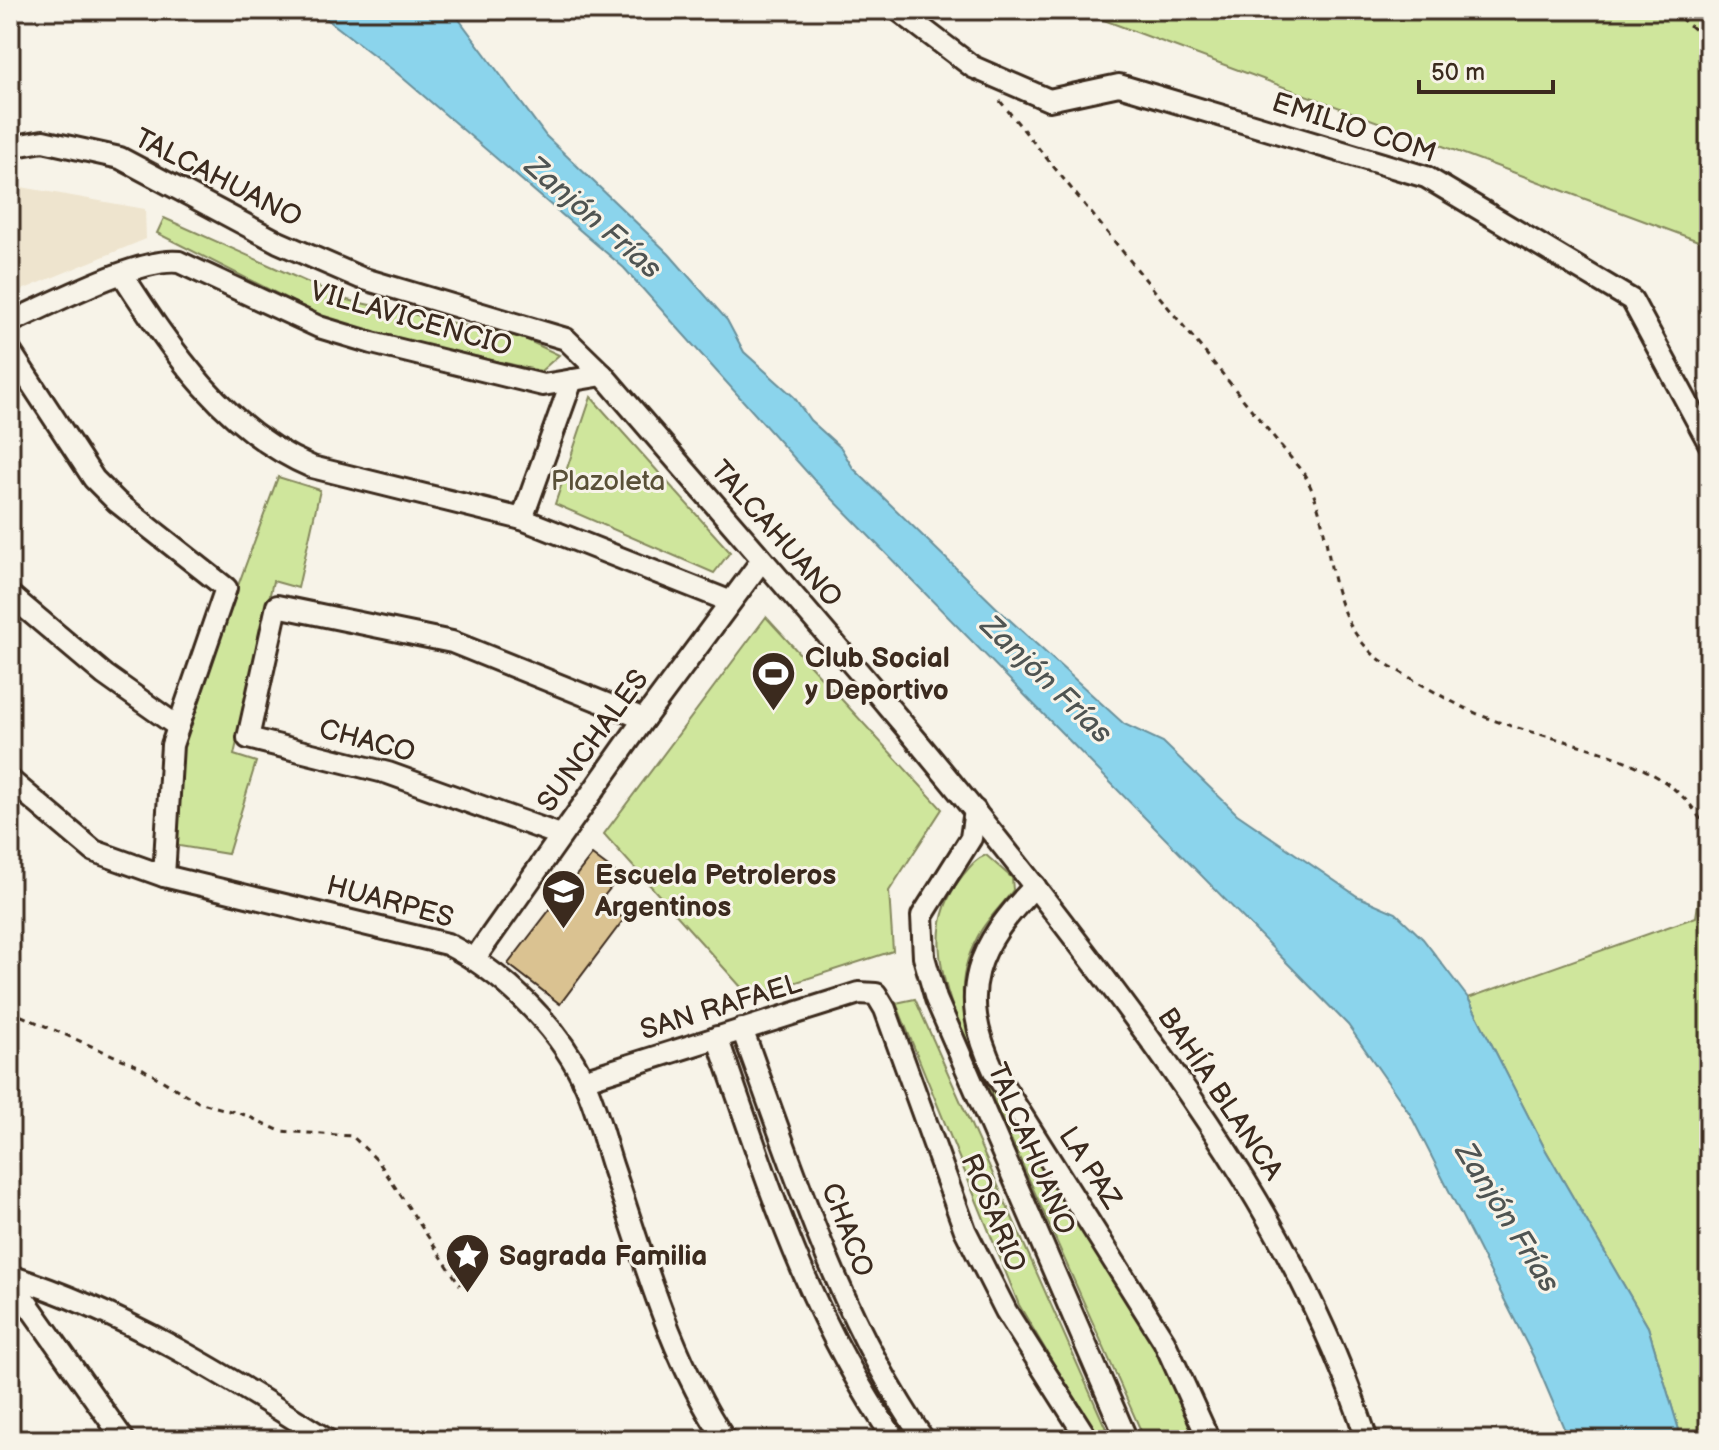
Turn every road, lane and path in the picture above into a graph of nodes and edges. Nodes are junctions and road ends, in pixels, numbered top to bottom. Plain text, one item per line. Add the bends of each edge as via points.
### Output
1 (898, 10) edge
2 (1671, 10) edge
3 (1709, 42) edge
4 (992, 91) dead end
5 (10, 147) edge
6 (122, 274) junction
7 (10, 322) edge
8 (10, 351) edge
9 (603, 375) junction
10 (572, 380) junction
11 (1709, 443) edge
12 (522, 519) junction
13 (762, 560) junction
14 (10, 595) edge
15 (729, 601) junction
16 (644, 719) junction
17 (177, 726) junction
18 (10, 780) edge
19 (975, 810) junction
20 (560, 835) junction
21 (1709, 838) edge
22 (164, 876) junction
23 (1035, 886) junction
24 (475, 958) junction
25 (876, 994) joint
26 (10, 1011) edge
27 (742, 1029) junction
28 (717, 1037) junction
29 (583, 1080) junction
30 (10, 1278) edge
31 (460, 1285) dead end
32 (124, 1440) edge
33 (327, 1440) edge
34 (725, 1440) edge
35 (895, 1440) edge
36 (924, 1440) edge
37 (1088, 1440) edge
38 (1127, 1440) edge
39 (1209, 1440) edge
40 (1367, 1440) edge

1 - 11 street, EMILIO COM via 973,67 1049,100 1119,85 1426,177 1632,300
2 - 3 path
4 - 21 path via 1304,474 1323,520 1333,586 1346,621 1368,650 1479,714 1638,766 1689,804
5 - 9 street, TALCAHUANO via 43,141 120,158 278,242 361,278 566,339
6 - 7 street
6 - 10 street, VILLAVICENCIO via 164,260 179,262 319,327 372,343 543,385
6 - 12 street via 206,391 245,429 280,453 312,467
8 - 17 street via 94,479 226,588
9 - 10 street, VILLAVICENCIO
9 - 13 street, TALCAHUANO
10 - 12 street
12 - 15 street
13 - 15 street, SUNCHALES
13 - 19 street, TALCAHUANO
14 - 17 street via 105,675
15 - 16 street, SUNCHALES
16 - 20 street, SUNCHALES
16 - 20 street, CHACO via 452,642 277,606 248,738 388,773
17 - 22 street
18 - 22 street, HUARPES via 94,851
19 - 23 street, BAHÍA BLANCA
19 - 38 street, TALCAHUANO via 971,838 922,916 924,957 936,999
20 - 24 street, SUNCHALES
22 - 24 street, HUARPES via 447,944
23 - 39 street, LA PAZ via 1007,915 976,971 977,1029 994,1071 1164,1341
23 - 40 street, BAHÍA BLANCA via 1235,1161 1308,1288
24 - 29 street, HUARPES via 541,1021
25 - 27 street, SAN RAFAEL via 859,993
25 - 37 street, ROSARIO via 972,1243 1006,1311
26 - 31 path via 138,1066 198,1102 280,1131 352,1136 378,1161
27 - 28 street, SAN RAFAEL
27 - 36 street, CHACO via 829,1266 861,1336
28 - 29 street, SAN RAFAEL
28 - 35 street, CHACO via 804,1281 853,1377
29 - 34 street, HUARPES via 680,1359
30 - 32 street
30 - 33 street via 111,1313

